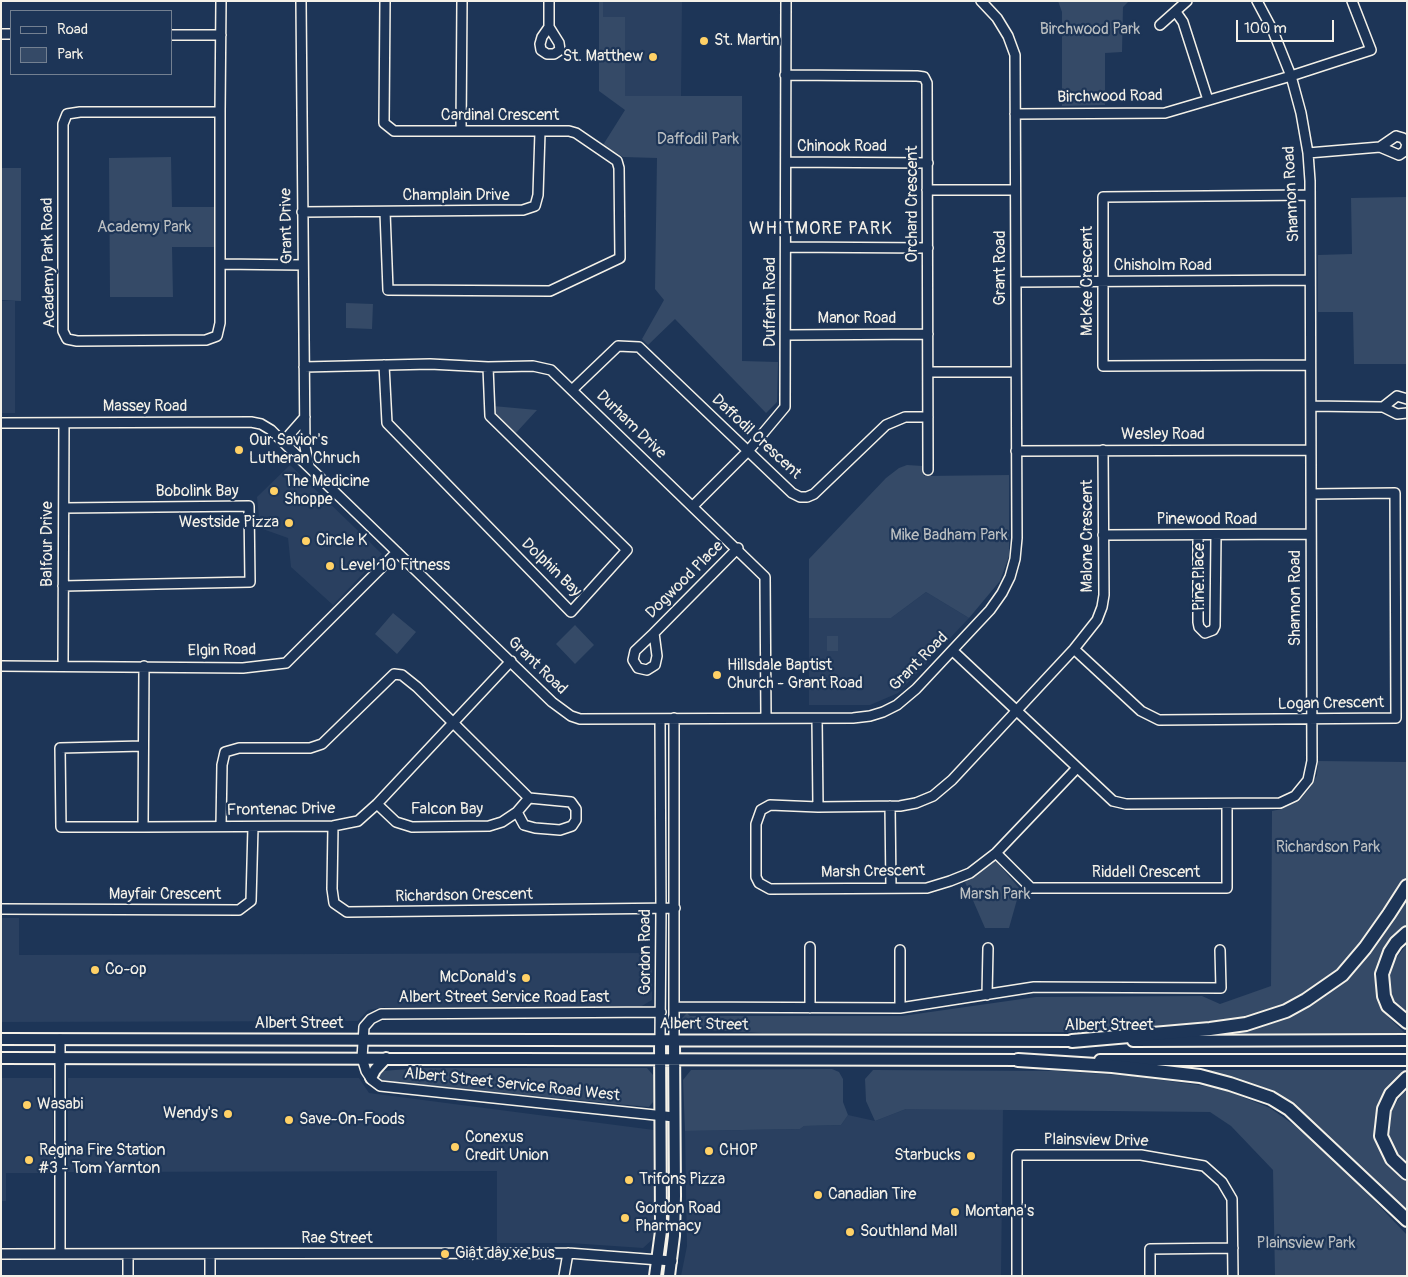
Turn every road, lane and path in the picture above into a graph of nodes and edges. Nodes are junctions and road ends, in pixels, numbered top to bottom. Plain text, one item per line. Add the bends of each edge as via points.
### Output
1 (221, 1) edge
2 (301, 1) edge
3 (385, 1) edge
4 (462, 1) edge
5 (549, 1) edge
6 (786, 1) edge
7 (981, 1) edge
8 (1187, 1) edge
9 (1257, 1) edge
10 (1352, 1) edge
11 (1176, 12) junction
12 (1160, 25) dead end
13 (549, 27) dead end
14 (172, 35) edge
15 (220, 35) junction
16 (785, 75) junction
17 (1291, 76) junction
18 (1208, 100) junction
19 (220, 112) junction
20 (1016, 114) junction
21 (461, 131) junction
22 (540, 132) junction
23 (1380, 147) dead end
24 (1308, 153) junction
25 (786, 162) junction
26 (928, 163) junction
27 (927, 190) junction
28 (1015, 190) junction
29 (1310, 196) junction
30 (302, 212) junction
31 (385, 212) junction
32 (786, 247) junction
33 (928, 248) junction
34 (220, 264) junction
35 (302, 265) junction
36 (1310, 280) junction
37 (1104, 281) junction
38 (1016, 282) junction
39 (928, 334) junction
40 (786, 335) junction
41 (384, 365) junction
42 (1310, 365) junction
43 (304, 367) junction
44 (488, 367) junction
45 (928, 372) junction
46 (1015, 372) junction
47 (572, 390) junction
48 (1407, 399) edge
49 (1311, 406) junction
50 (1383, 407) junction
51 (1407, 413) edge
52 (305, 416) junction
53 (928, 417) junction
54 (1, 423) edge
55 (64, 423) junction
56 (283, 442) junction
57 (749, 450) junction
58 (1104, 450) junction
59 (1310, 450) junction
60 (1016, 451) junction
61 (309, 468) junction
62 (928, 470) dead end
63 (1311, 494) junction
64 (693, 506) junction
65 (64, 508) junction
66 (1311, 534) junction
67 (1103, 535) junction
68 (1198, 535) junction
69 (1216, 535) junction
70 (738, 548) junction
71 (397, 552) junction
72 (63, 586) junction
73 (654, 633) dead end
74 (1074, 649) junction
75 (952, 651) junction
76 (511, 661) junction
77 (1, 666) edge
78 (63, 666) junction
79 (144, 666) junction
80 (1016, 710) junction
81 (660, 718) junction
82 (674, 718) junction
83 (766, 718) junction
84 (817, 718) junction
85 (1312, 719) junction
86 (453, 723) junction
87 (144, 746) junction
88 (1077, 768) junction
89 (529, 798) junction
90 (377, 804) junction
91 (1226, 804) junction
92 (890, 806) junction
93 (818, 807) junction
94 (660, 811) junction
95 (674, 811) junction
96 (517, 812) junction
97 (221, 826) junction
98 (253, 826) junction
99 (333, 826) junction
100 (143, 827) junction
101 (996, 853) junction
102 (1407, 886) edge
103 (891, 888) junction
104 (1, 908) edge
105 (661, 908) junction
106 (675, 908) junction
107 (1407, 933) edge
108 (810, 947) dead end
109 (988, 948) dead end
110 (900, 950) dead end
111 (1220, 950) dead end
112 (987, 995) junction
113 (674, 1007) junction
114 (810, 1008) junction
115 (900, 1008) junction
116 (660, 1012) junction
117 (1407, 1022) edge
118 (1, 1039) edge
119 (60, 1039) junction
120 (362, 1039) junction
121 (660, 1039) junction
122 (674, 1039) junction
123 (1407, 1040) edge
124 (1072, 1041) junction
125 (1, 1058) edge
126 (60, 1058) junction
127 (362, 1058) junction
128 (386, 1058) junction
129 (660, 1058) junction
130 (674, 1058) junction
131 (1018, 1060) junction
132 (1407, 1060) edge
133 (370, 1078) junction
134 (1407, 1078) edge
135 (661, 1116) junction
136 (674, 1117) junction
137 (1407, 1173) edge
138 (1407, 1220) edge
139 (1233, 1248) junction
140 (568, 1253) junction
141 (1, 1254) edge
142 (60, 1254) junction
143 (210, 1254) junction
144 (128, 1255) junction
145 (658, 1260) junction
146 (672, 1261) junction
147 (128, 1276) edge
148 (210, 1276) edge
149 (564, 1276) edge
150 (655, 1276) edge
151 (669, 1276) edge
152 (1017, 1276) edge
153 (1150, 1276) edge
154 (1233, 1276) edge

1 - 15 street, Academy Park Road
2 - 30 street, Grant Drive
3 - 21 street, Cardinal Crescent via 384,123 394,131
4 - 21 street
5 - 13 street
6 - 16 street, Dufferin Road
7 - 20 street, Grant Road via 998,18 1016,55
8 - 11 street
9 - 17 street, Shannon Road via 1273,30
10 - 17 street, Birchwood Road via 1372,50
11 - 12 street
11 - 18 street via 1183,22
14 - 15 street
15 - 19 street, Academy Park Road
16 - 25 street, Dufferin Road
16 - 26 street, Orchard Crescent via 924,78 927,83
17 - 18 street, Birchwood Road
17 - 24 street, Shannon Road
18 - 20 street, Birchwood Road via 1165,113
19 - 34 street, Academy Park Road
19 - 34 street, Academy Park Road via 67,114 63,124 63,331 67,338 77,341 206,340 217,336
20 - 28 street, Grant Road
21 - 22 street, Cardinal Crescent
22 - 31 street, Champlain Drive via 535,206 523,210
22 - 31 street, Cardinal Crescent via 576,133 617,161 620,258 550,291 388,290
23 - 24 street
24 - 29 street, Shannon Road
25 - 26 street, Chinook Road
25 - 32 street, Dufferin Road
26 - 27 street, Orchard Crescent
27 - 28 street
27 - 33 street, Orchard Crescent
28 - 38 street, Grant Road
29 - 36 street, Shannon Road
29 - 37 street, McKee Crescent via 1103,196
30 - 31 street, Champlain Drive
30 - 35 street, Grant Drive
32 - 33 street
32 - 40 street, Dufferin Road
33 - 39 street, Orchard Crescent
34 - 35 street
35 - 43 street, Grant Drive
36 - 37 street, Chisholm Road
36 - 42 street, Shannon Road
37 - 38 street, Chisholm Road
37 - 42 street, McKee Crescent via 1104,366
38 - 46 street, Grant Road
39 - 40 street, Manor Road
39 - 45 street, Orchard Crescent
40 - 57 street, Dufferin Road via 785,407
41 - 43 street, Durham Drive
41 - 44 street, Durham Drive
41 - 44 street, Dolphin Bay via 387,423 571,612 628,550 490,416
42 - 49 street, Shannon Road
43 - 52 street, Grant Drive
44 - 47 street, Durham Drive via 533,366 551,370
45 - 46 street
45 - 53 street, Orchard Crescent
46 - 60 street, Grant Road
47 - 57 street, Daffodil Crescent via 618,346 638,347
47 - 64 street, Durham Drive
48 - 50 street via 1397,396
49 - 50 street
49 - 59 street, Shannon Road
50 - 51 street via 1397,414
52 - 56 street
52 - 61 street, Grant Drive
53 - 57 street, Daffodil Crescent via 905,417 886,425 807,497 792,493
53 - 62 street, Orchard Crescent
54 - 55 street, Massey Road
55 - 56 street, Massey Road via 251,422 271,430
55 - 65 street, Balfour Drive
56 - 61 street, Grant Road
57 - 64 street, Dufferin Road
58 - 59 street, Wesley Road
58 - 60 street, Wesley Road
58 - 67 street, Malone Crescent
59 - 63 street, Shannon Road
60 - 75 street, Grant Road via 1017,538 1010,577 990,610
61 - 71 street, Grant Road
63 - 66 street, Shannon Road
63 - 85 street, Logan Crescent via 1395,493 1396,718
64 - 70 street, Durham Drive
65 - 72 street, Balfour Drive
65 - 72 street, Bobolink Bay via 249,506 250,582
66 - 69 street, Pinewood Road
66 - 85 street, Shannon Road
67 - 68 street, Pinewood Road
67 - 74 street, Malone Crescent via 1102,607 1097,620
68 - 69 street, Pinewood Road
68 - 69 street, Pine Place via 1198,622 1205,633 1215,626
70 - 73 street, Dogwood Place
70 - 83 street, Durham Drive via 765,577
71 - 76 street, Grant Road
71 - 79 street, Elgin Road via 286,663 243,668
72 - 78 street, Balfour Drive
74 - 80 street, Malone Crescent
74 - 85 street, Logan Crescent via 1141,711 1159,720
75 - 80 street, Shannon Road
75 - 84 street, Grant Road via 897,705 870,716
76 - 81 street, Grant Road via 570,716 580,719
76 - 86 street, Frontenac Drive
77 - 78 street, Elgin Road
78 - 79 street, Elgin Road
79 - 87 street
80 - 88 street, Shannon Road
80 - 92 street, Marsh Crescent via 952,780 933,796 916,803
81 - 82 street, Grant Road
81 - 94 street, Gordon Road
82 - 83 street, Grant Road
82 - 95 street, Gordon Road
83 - 84 street, Grant Road
84 - 93 street
85 - 91 street, Shannon Road via 1312,766 1308,780 1295,796 1280,803
86 - 89 street
86 - 90 street, Frontenac Drive
86 - 97 street via 402,675 394,674 322,744 310,748 239,748 225,752
87 - 100 street
87 - 100 street, Frontenac Drive via 60,748 61,827
88 - 91 street, Shannon Road via 1113,801 1126,804
88 - 101 street, Marsh Crescent
89 - 96 street, Falcon Bay
89 - 96 street via 571,802 576,809 576,820 572,826 560,830 535,828 524,825
90 - 96 street, Falcon Bay via 396,822 412,827 489,826
90 - 99 street, Frontenac Drive via 358,821
91 - 101 street, Riddell Crescent via 1227,888 1031,888
92 - 93 street, Marsh Crescent
92 - 103 street
93 - 103 street, Marsh Crescent via 770,804 761,810 756,824 756,877 759,883 770,889
94 - 95 street
94 - 105 street, Gordon Road
95 - 106 street, Gordon Road
97 - 98 street, Frontenac Drive
97 - 100 street, Frontenac Drive
98 - 99 street, Frontenac Drive
98 - 104 street, Mayfair Crescent via 251,901 239,910
99 - 105 street, Richardson Crescent via 334,903 347,912
101 - 103 street, Marsh Crescent via 970,872 950,881 927,888
102 - 124 highway via 1365,948 1342,975 1286,1011 1246,1024 1219,1028
105 - 106 street, Richardson Crescent
105 - 116 street, Gordon Road
106 - 113 street, Gordon Road
107 - 117 highway via 1390,952 1382,974 1388,1006
108 - 114 street
109 - 112 street
110 - 115 street
111 - 112 street, Albert Street via 1221,988 1034,987
112 - 115 street, Albert Street
113 - 114 street, Albert Street
113 - 122 street, Gordon Road
114 - 115 street, Albert Street
116 - 120 street, Albert Street Service Road East via 381,1014 364,1028
116 - 121 street, Gordon Road
118 - 119 main road, Albert Street
119 - 120 main road, Albert Street
119 - 126 street
120 - 121 main road, Albert Street
120 - 127 street
121 - 122 main road, Albert Street
121 - 129 main road, Gordon Road
122 - 124 main road, Albert Street
122 - 130 main road, Gordon Road
123 - 124 main road, Albert Street
125 - 126 main road, Albert Street
126 - 127 main road, Albert Street
126 - 142 street
127 - 128 main road, Albert Street
127 - 133 street
128 - 129 main road, Albert Street
128 - 133 main road
129 - 130 main road, Albert Street
129 - 135 main road, Gordon Road
130 - 131 main road, Albert Street
130 - 136 main road, Gordon Road
131 - 132 main road, Albert Street
131 - 138 highway via 1200,1076 1271,1098 1289,1109
133 - 135 street, Albert Street Service Road West via 380,1086
134 - 137 highway via 1391,1094 1384,1109 1381,1136 1392,1159
135 - 136 street, Albert Street Service Road West
135 - 145 main road, Gordon Road
136 - 146 main road, Gordon Road
139 - 152 street, Plainsview Drive via 1232,1199 1222,1182 1204,1166 1141,1156 1017,1155
139 - 153 street via 1150,1249
139 - 154 street, Plainsview Drive
140 - 143 street, Rae Street
140 - 145 street, Rae Street
140 - 149 street
141 - 142 street, Rae Street
142 - 144 street, Rae Street
143 - 144 street, Rae Street
143 - 148 street
144 - 147 street
145 - 146 street, Rae Street
145 - 150 main road, Gordon Road
146 - 151 main road, Gordon Road

